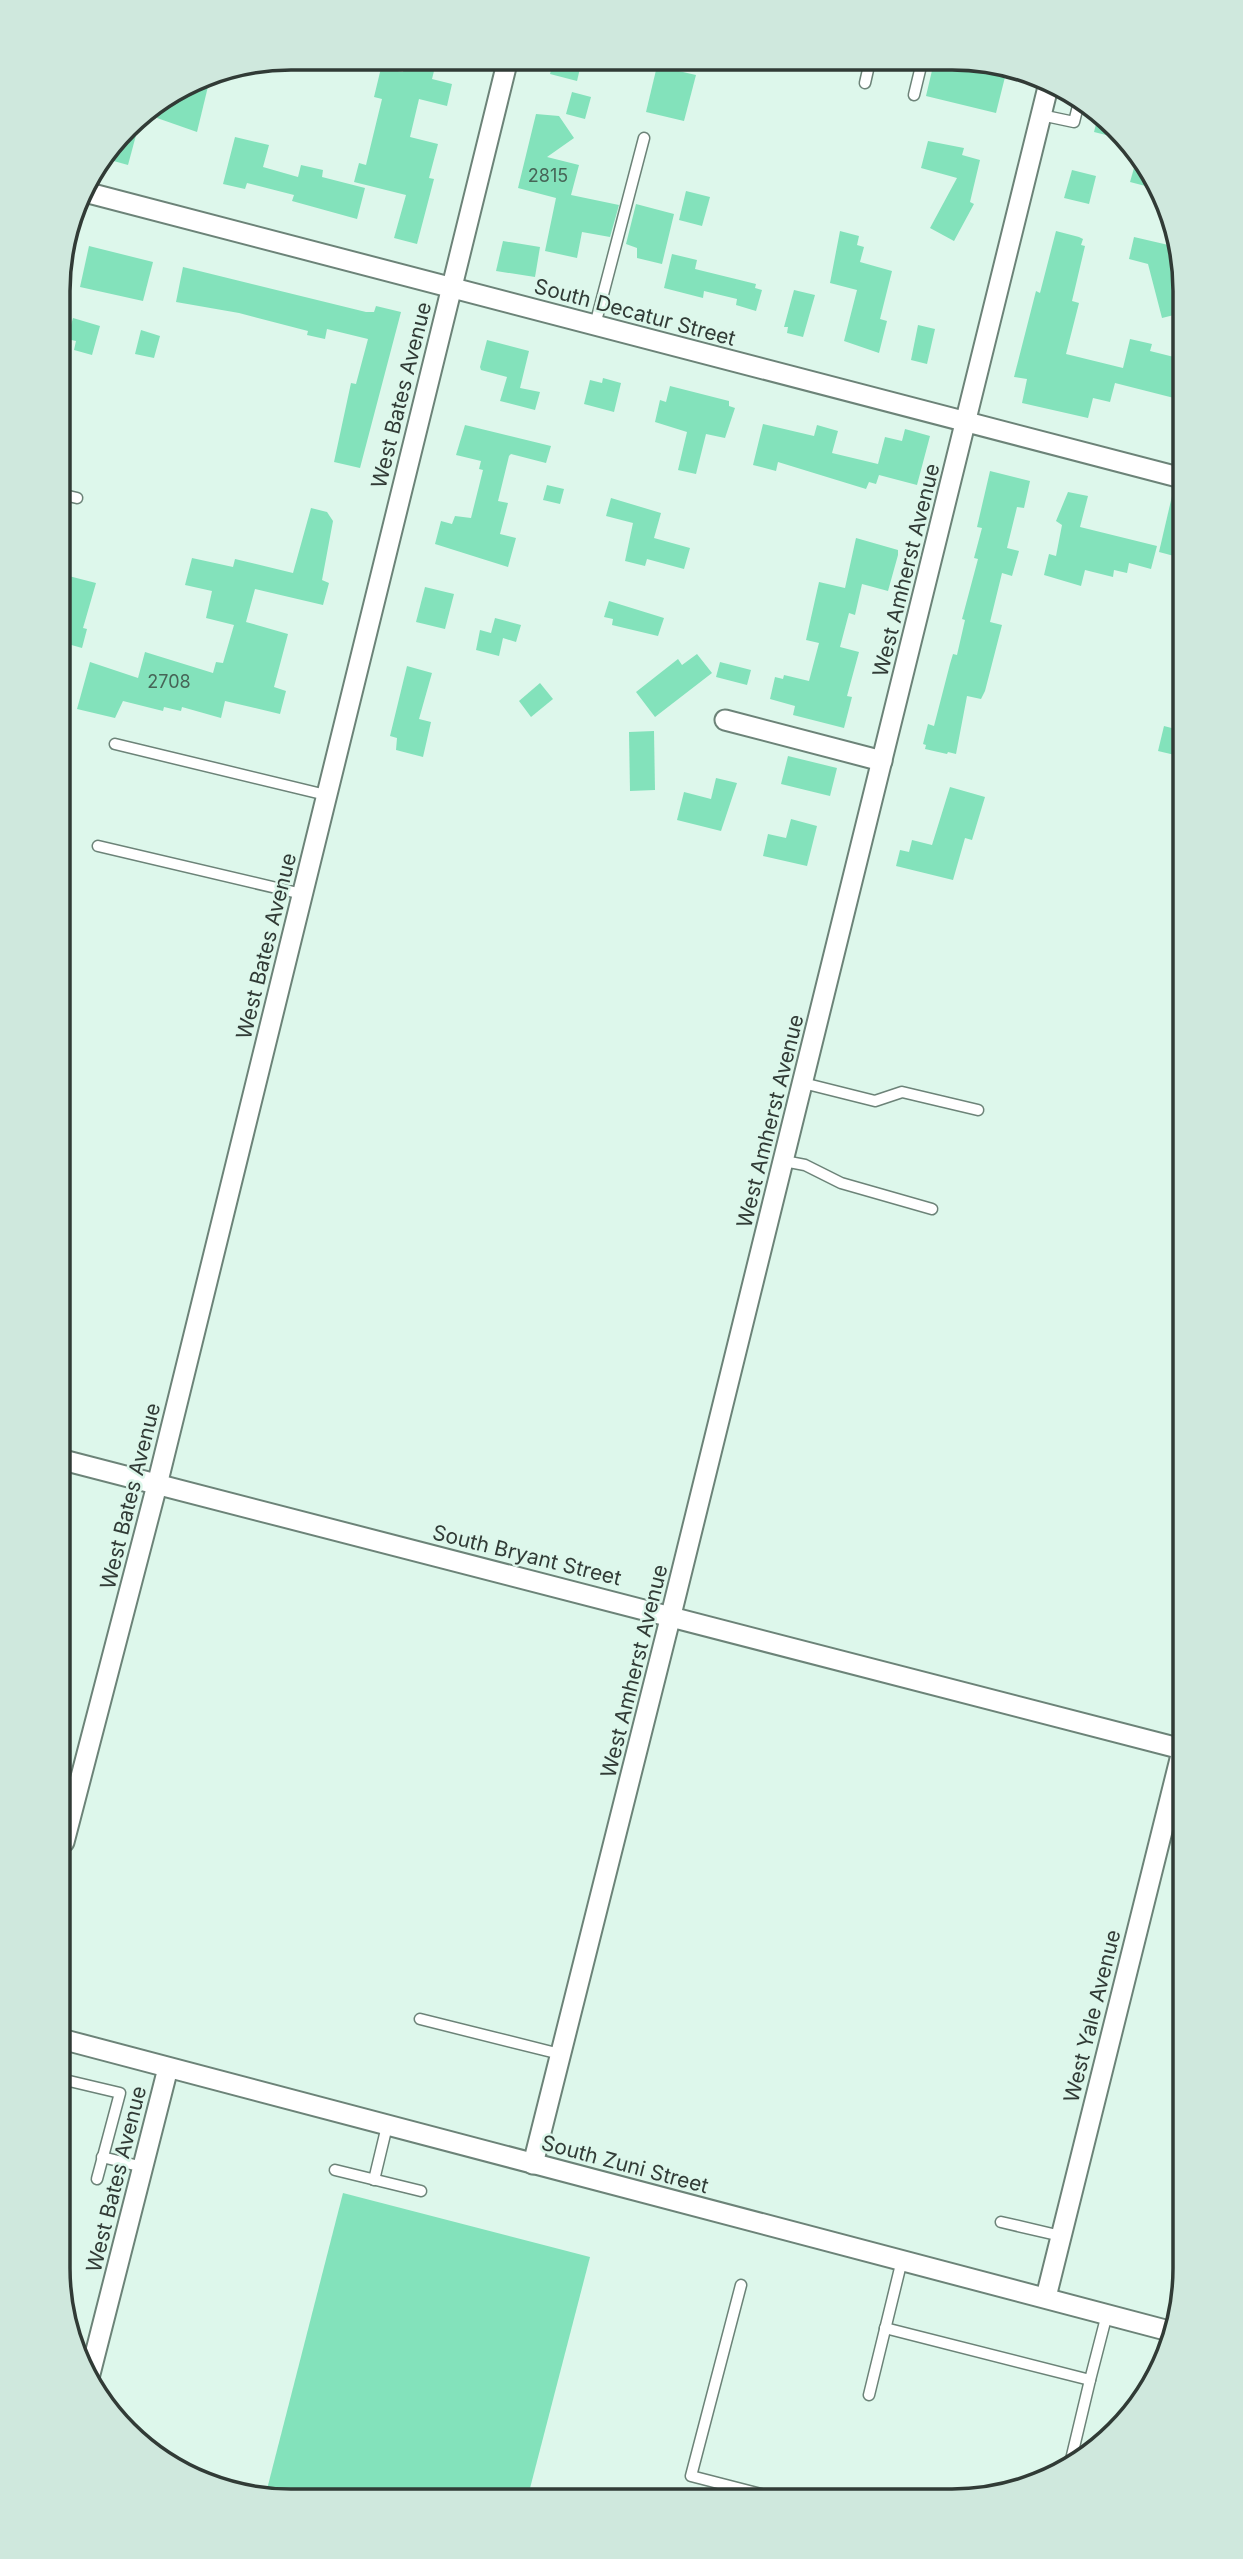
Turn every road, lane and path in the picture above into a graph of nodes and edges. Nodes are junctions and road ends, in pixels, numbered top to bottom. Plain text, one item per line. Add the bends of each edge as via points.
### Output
1 (505, 70) edge
2 (868, 70) edge
3 (920, 70) edge
4 (865, 83) dead end
5 (1047, 92) edge
6 (914, 95) dead end
7 (1077, 109) edge
8 (1041, 115) junction
9 (644, 138) dead end
10 (93, 194) edge
11 (451, 287) junction
12 (595, 326) junction
13 (967, 423) junction
14 (1173, 476) edge
15 (70, 496) edge
16 (77, 498) dead end
17 (725, 720) dead end
18 (115, 744) dead end
19 (882, 761) junction
20 (326, 795) junction
21 (98, 846) dead end
22 (302, 894) junction
23 (803, 1083) junction
24 (978, 1110) dead end
25 (784, 1161) junction
26 (932, 1209) dead end
27 (70, 1462) edge
28 (157, 1485) junction
29 (671, 1615) junction
30 (1173, 1746) edge
31 (1173, 1784) edge
32 (70, 1819) edge
33 (419, 2019) dead end
34 (70, 2041) edge
35 (560, 2054) junction
36 (168, 2068) junction
37 (70, 2081) edge
38 (387, 2126) junction
39 (102, 2157) junction
40 (533, 2164) junction
41 (143, 2167) junction
42 (335, 2170) dead end
43 (97, 2179) dead end
44 (374, 2180) junction
45 (421, 2192) dead end
46 (1001, 2222) dead end
47 (1061, 2236) junction
48 (902, 2260) junction
49 (741, 2285) dead end
50 (1046, 2297) junction
51 (1107, 2314) junction
52 (885, 2329) junction
53 (1164, 2329) edge
54 (90, 2360) edge
55 (1090, 2380) junction
56 (869, 2395) dead end
57 (1072, 2453) edge
58 (742, 2489) edge

1 - 11 street, West Bates Avenue
2 - 4 lane
3 - 6 lane
5 - 8 street, West Amherst Avenue
7 - 8 lane via 1074,122
8 - 13 street, West Amherst Avenue
9 - 12 lane
10 - 11 street, South Decatur Street
11 - 12 street, South Decatur Street
11 - 20 street, West Bates Avenue
12 - 13 street, South Decatur Street
13 - 14 street, South Decatur Street
13 - 19 street, West Amherst Avenue
15 - 16 lane
17 - 19 street
18 - 20 lane
19 - 23 street, West Amherst Avenue
20 - 22 street, West Bates Avenue
21 - 22 lane
22 - 28 street, West Bates Avenue
23 - 24 lane via 875,1101 902,1092
23 - 25 street, West Amherst Avenue
25 - 26 lane
25 - 29 street, West Amherst Avenue
27 - 28 street, South Bryant Street
28 - 29 street, South Bryant Street
28 - 32 street, West Bates Avenue
29 - 30 street, South Bryant Street
29 - 35 street, West Amherst Avenue
31 - 47 street, West Yale Avenue
33 - 35 lane
34 - 36 street, South Zuni Street
35 - 40 street, West Amherst Avenue
36 - 38 street, South Zuni Street
36 - 41 street, West Bates Avenue
37 - 39 lane via 120,2093
38 - 40 street, South Zuni Street
38 - 44 lane
39 - 41 lane
39 - 43 lane
40 - 48 street, South Zuni Street
41 - 54 street, West Bates Avenue
42 - 44 lane
44 - 45 lane
46 - 47 lane
47 - 50 street, West Yale Avenue
48 - 50 street, South Zuni Street
48 - 52 lane
49 - 58 lane via 691,2476
50 - 51 street, South Zuni Street
51 - 53 street, South Zuni Street
51 - 55 lane
52 - 55 lane
52 - 56 lane
55 - 57 lane

